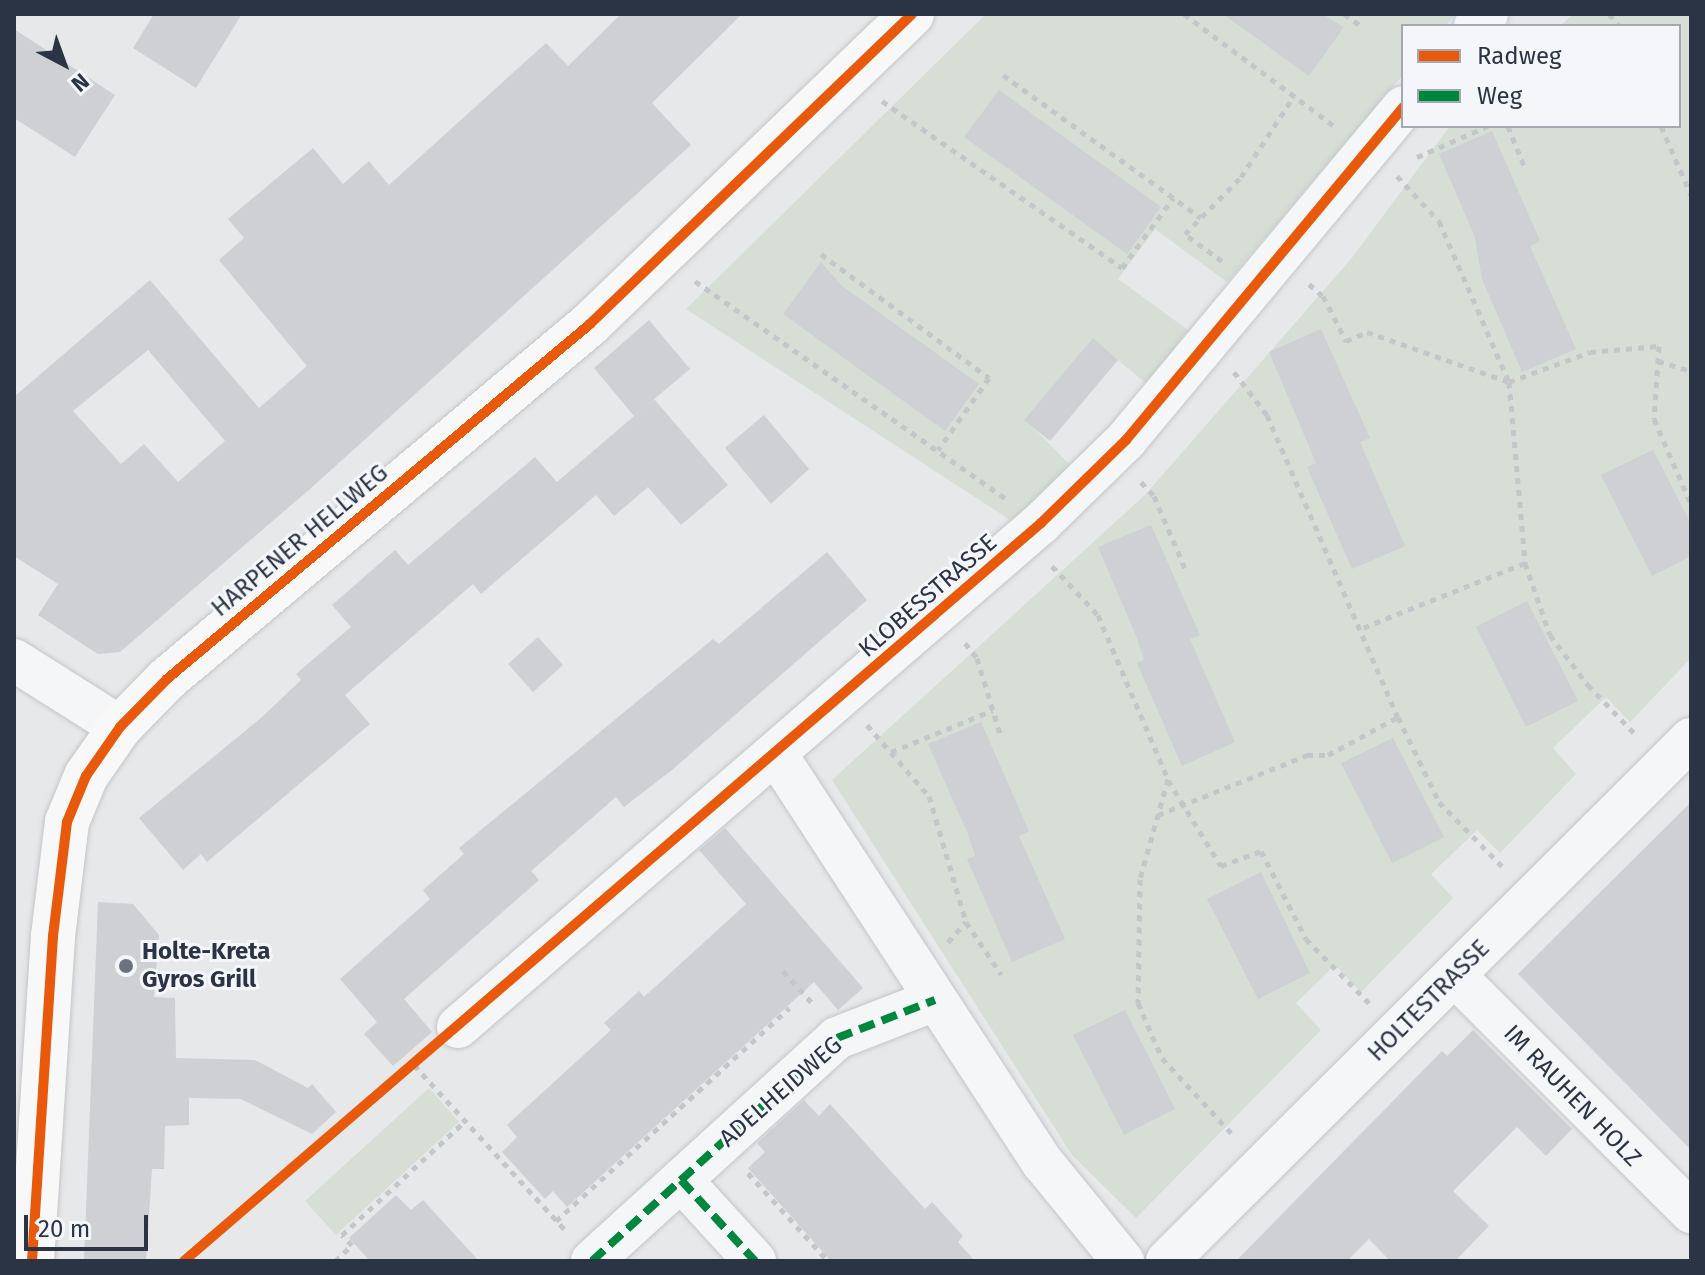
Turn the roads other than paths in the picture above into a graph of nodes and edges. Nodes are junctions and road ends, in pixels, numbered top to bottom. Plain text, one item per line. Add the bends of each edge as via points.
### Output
1 (912, 14) edge
2 (1401, 111) edge
3 (14, 660) edge
4 (120, 727) junction
5 (1678, 753) edge
6 (776, 754) junction
7 (1455, 976) junction
8 (935, 1000) junction
9 (458, 1027) dead end
10 (681, 1180) junction
11 (1691, 1212) edge
12 (32, 1261) edge
13 (592, 1261) edge
14 (755, 1261) edge
15 (1123, 1261) edge
16 (1167, 1261) edge

1 - 4 street, HARPENER HELLWEG via 590,324 167,679
2 - 6 street, KLOBESSTRASSE via 1379,160 1267,271 1112,453 941,614
3 - 4 street
4 - 12 street, HARPENER HELLWEG via 86,776 67,822 53,936
5 - 7 street, HOLTESTRASSE
6 - 8 street
6 - 9 street, KLOBESSTRASSE
7 - 11 street, IM RAUHEN HOLZ
7 - 16 street, HOLTESTRASSE
8 - 10 street, ADELHEIDWEG via 837,1038
8 - 15 street via 1043,1163
10 - 13 street, ADELHEIDWEG
10 - 14 street

